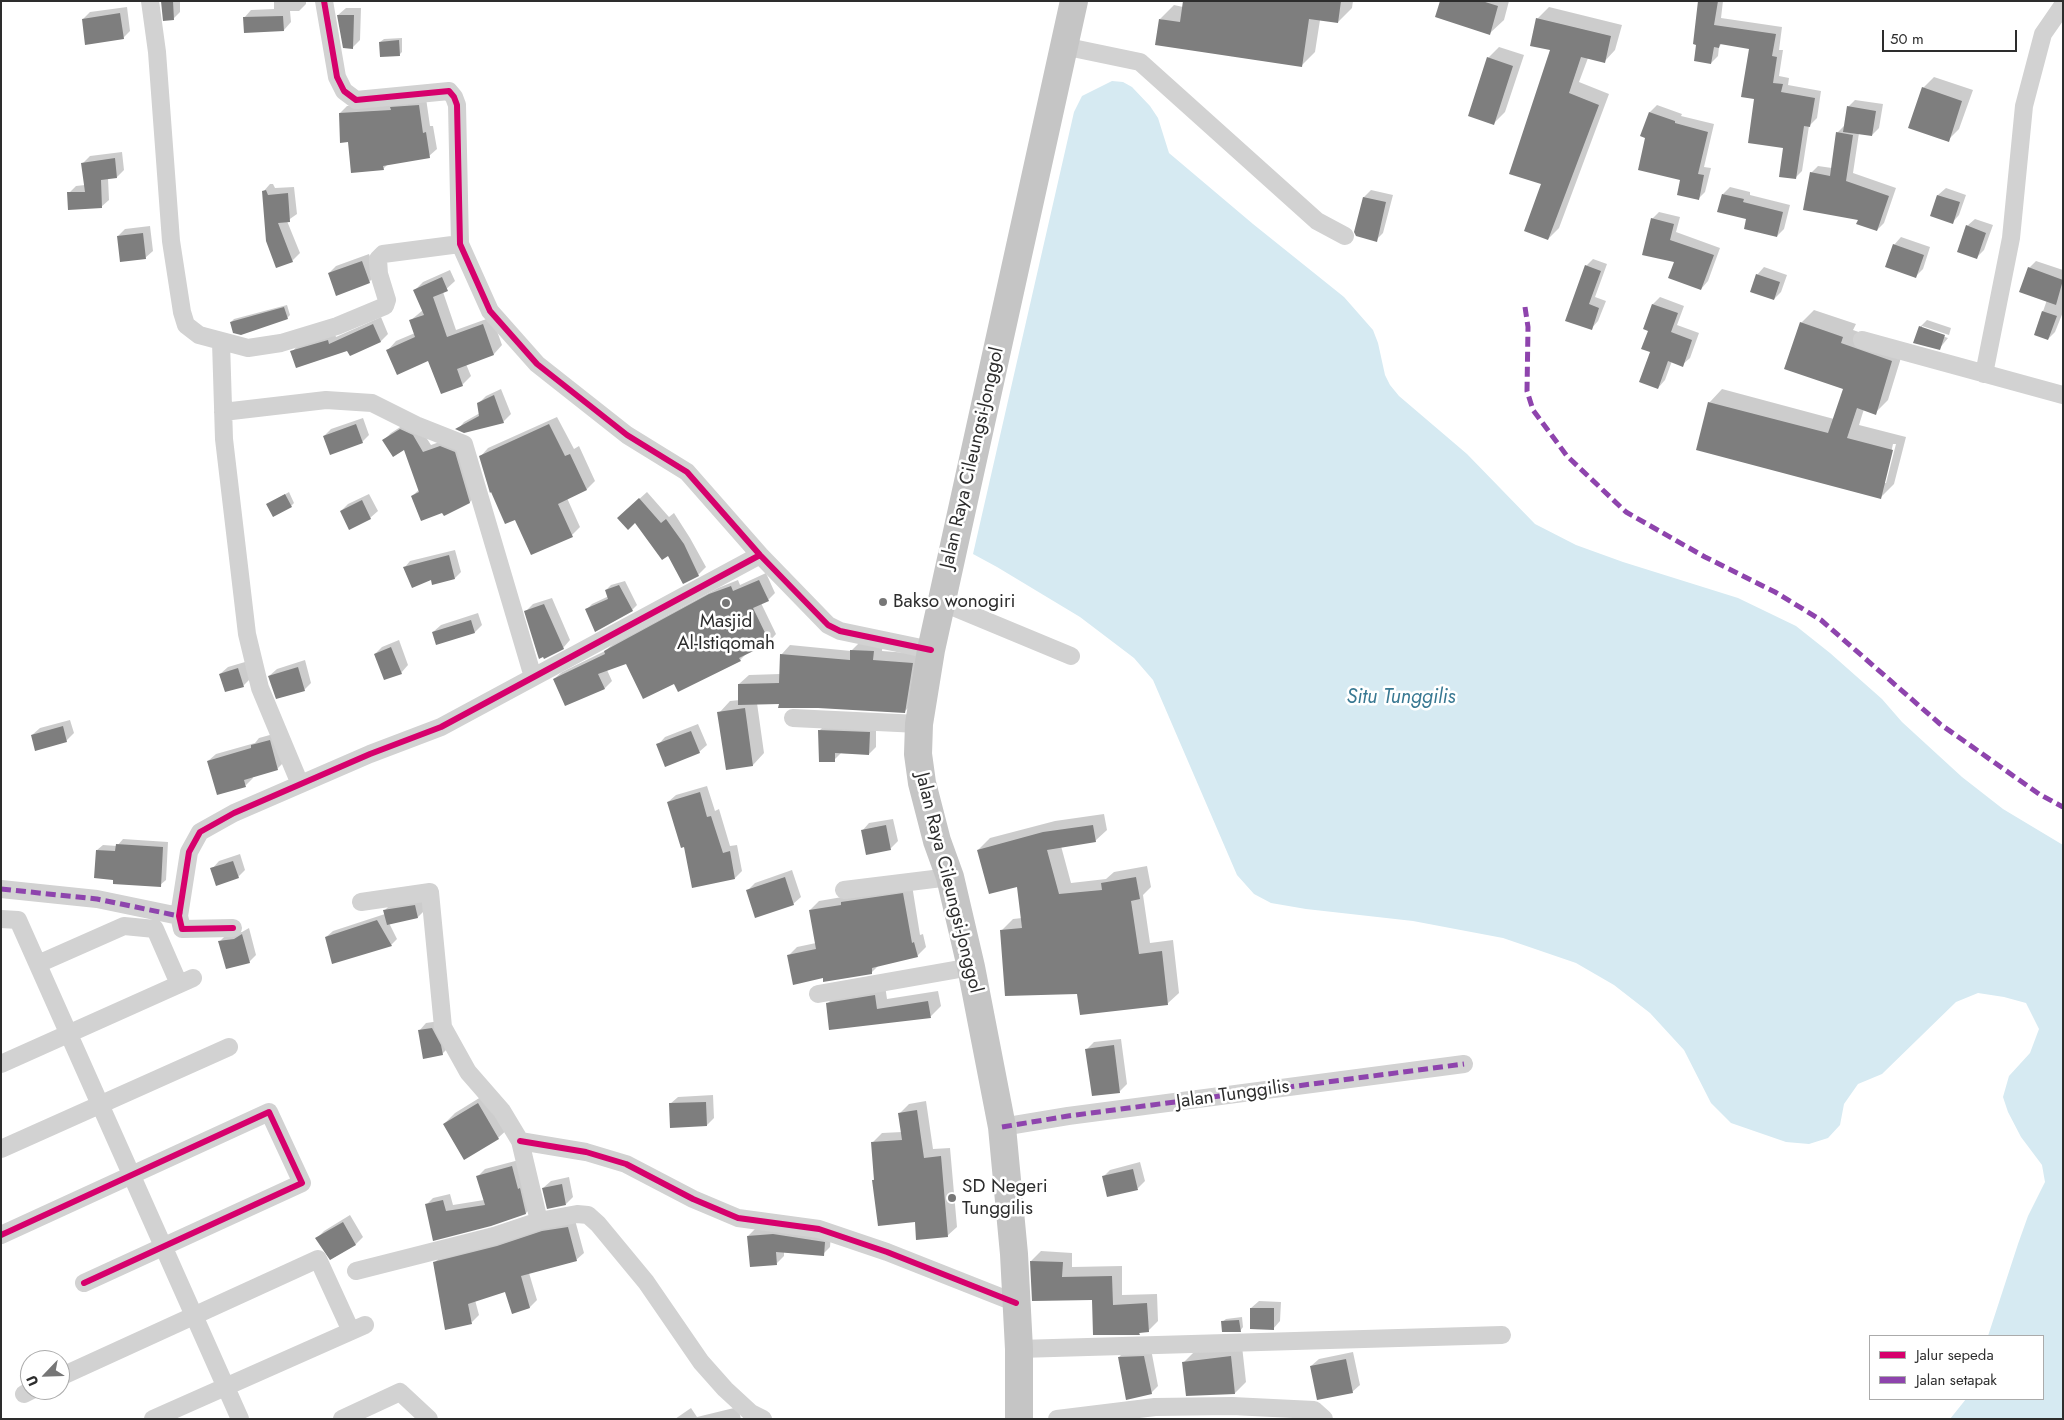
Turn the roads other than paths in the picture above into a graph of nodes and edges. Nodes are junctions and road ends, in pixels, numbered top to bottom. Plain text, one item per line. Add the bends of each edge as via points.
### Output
1 (150, 1) edge
2 (324, 1) edge
3 (1074, 1) edge
4 (2063, 5) edge
5 (1063, 46) junction
6 (1344, 236) dead end
7 (460, 244) junction
8 (1862, 340) dead end
9 (221, 342) junction
10 (1984, 374) junction
11 (2063, 395) edge
12 (223, 412) junction
13 (760, 555) junction
14 (941, 602) junction
15 (930, 650) junction
16 (1071, 656) dead end
17 (533, 677) junction
18 (793, 718) dead end
19 (919, 724) junction
20 (300, 784) junction
21 (950, 877) junction
22 (1, 889) edge
23 (844, 890) dead end
24 (361, 902) dead end
25 (179, 916) junction
26 (1, 918) edge
27 (233, 928) dead end
28 (38, 964) junction
29 (971, 967) junction
30 (818, 994) dead end
31 (69, 1034) junction
32 (228, 1047) dead end
33 (1, 1064) edge
34 (1464, 1064) dead end
35 (101, 1104) junction
36 (1002, 1127) junction
37 (520, 1141) junction
38 (1, 1149) edge
39 (132, 1175) junction
40 (539, 1221) junction
41 (1, 1235) edge
42 (164, 1246) junction
43 (356, 1271) dead end
44 (84, 1283) dead end
45 (1016, 1304) junction
46 (194, 1316) junction
47 (1502, 1336) dead end
48 (1019, 1349) junction
49 (70, 1372) edge
50 (226, 1386) junction
51 (153, 1419) edge
52 (240, 1419) edge
53 (342, 1419) edge
54 (429, 1419) edge
55 (763, 1419) edge
56 (1019, 1419) edge
57 (1057, 1419) edge
58 (1324, 1419) edge

1 - 9 street via 171,241 182,312 186,325 199,335
2 - 7 street via 338,78 344,91 356,100 448,91 454,97 457,105
3 - 5 main road, Jalan Raya Cileungsi-Jonggol
4 - 10 street via 2043,34 2024,106 2011,238
5 - 6 street via 1140,62 1317,221
5 - 14 main road, Jalan Raya Cileungsi-Jonggol
7 - 9 street via 384,254 378,259 379,274 388,300 386,306 378,310 281,344 248,348
7 - 13 street via 490,311 537,364 627,435 687,472
8 - 10 street
9 - 12 street
10 - 11 street
12 - 17 street via 326,400 372,403 464,444
12 - 20 street via 247,634 260,688
13 - 15 street via 828,625 840,631
13 - 17 street
14 - 15 main road, Jalan Raya Cileungsi-Jonggol
14 - 16 street
15 - 19 main road, Jalan Raya Cileungsi-Jonggol
17 - 20 street via 441,727
18 - 19 street
19 - 21 main road, Jalan Raya Cileungsi-Jonggol via 918,754 922,783
20 - 25 street via 200,832 189,852
21 - 23 street
21 - 29 main road, Jalan Raya Cileungsi-Jonggol
22 - 25 street via 97,899
24 - 37 street via 430,892 443,1027 468,1072 502,1111
25 - 27 street via 182,929
26 - 28 street via 18,920
28 - 31 street
28 - 31 street via 124,926 155,929 186,981
29 - 30 street
29 - 36 main road, Jalan Raya Cileungsi-Jonggol
31 - 33 street
31 - 35 street
32 - 35 street
34 - 36 street, Jalan Tunggilis
35 - 38 street
35 - 39 street
36 - 45 main road, Jalan Raya Cileungsi-Jonggol
37 - 40 street
37 - 45 street via 586,1152 626,1164 738,1218 819,1229
39 - 41 street
39 - 42 street
39 - 42 street via 269,1112 302,1183
40 - 43 street via 494,1236
40 - 55 street via 588,1215 646,1282 701,1362 751,1413
42 - 44 street
42 - 46 street
45 - 48 main road, Jalan Raya Cileungsi-Jonggol
46 - 49 street
46 - 50 street
46 - 50 street via 318,1259 358,1328
47 - 48 street
48 - 56 main road, Jalan Raya Cileungsi-Jonggol
50 - 51 street
50 - 52 street
53 - 54 street via 400,1392
57 - 58 street via 1155,1407 1232,1406 1314,1410

